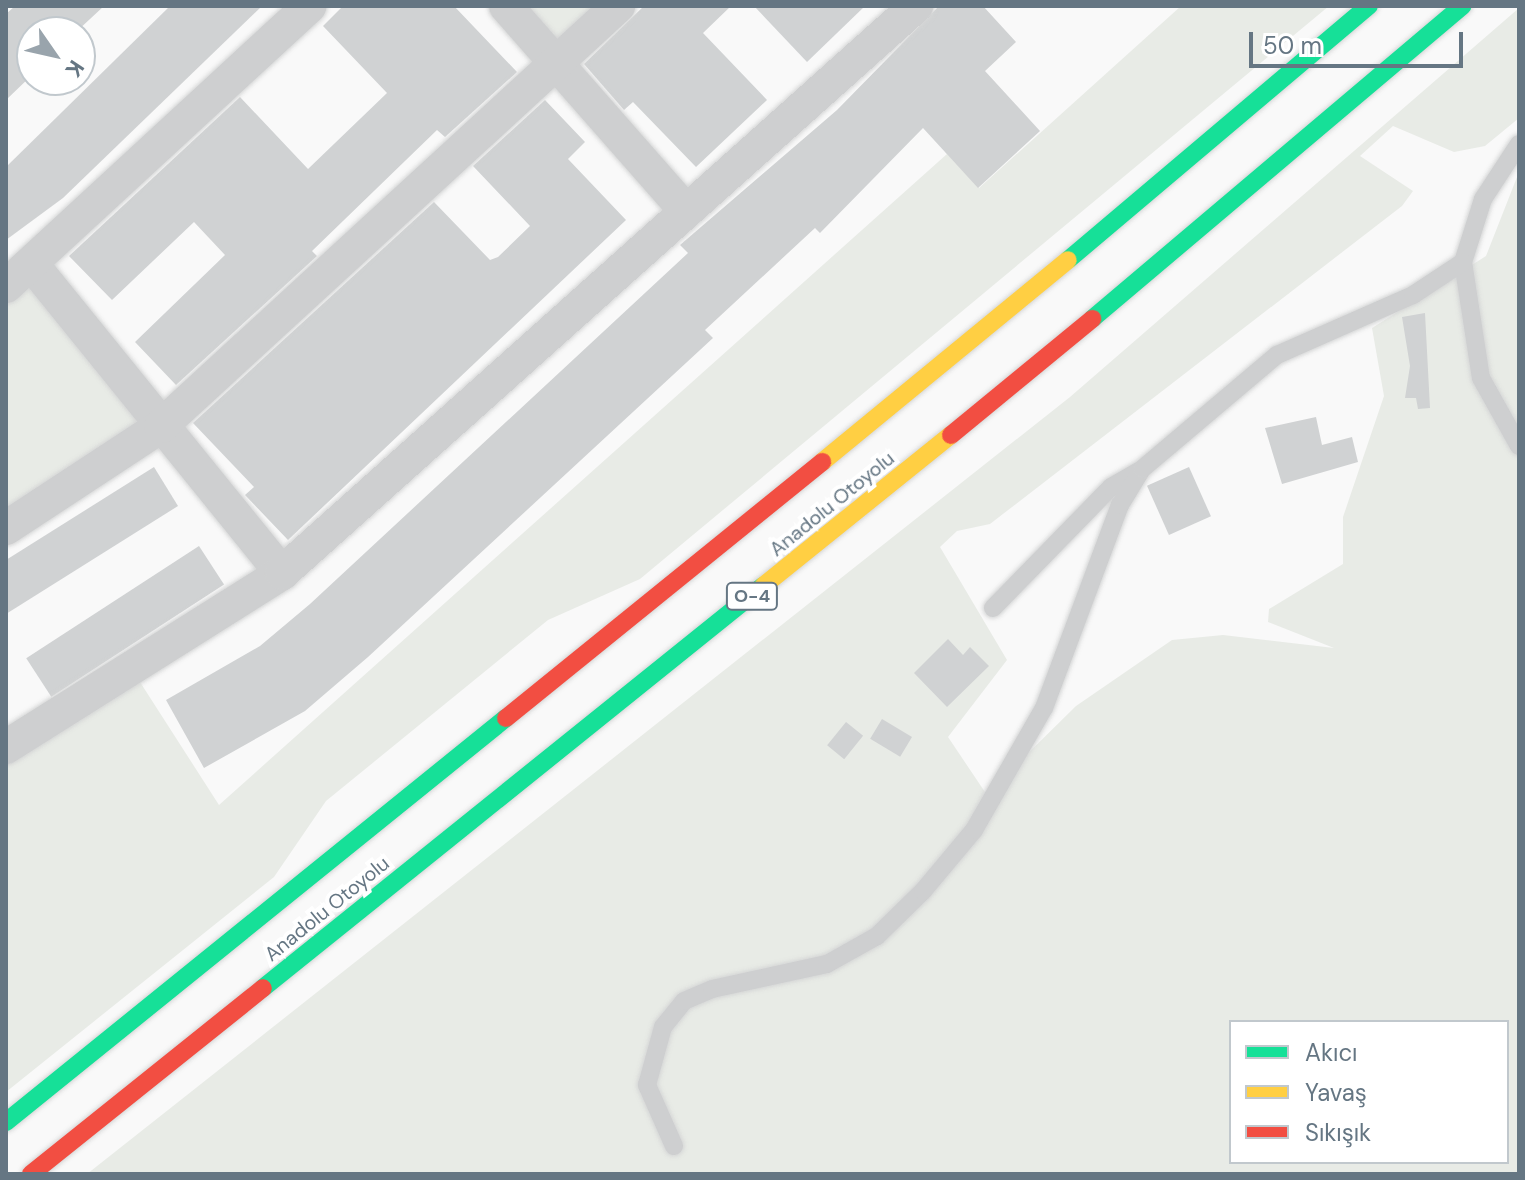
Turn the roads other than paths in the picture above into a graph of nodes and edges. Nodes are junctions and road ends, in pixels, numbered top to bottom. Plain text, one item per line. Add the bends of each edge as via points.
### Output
1 (309, 6) edge
2 (506, 6) edge
3 (618, 6) edge
4 (916, 6) edge
5 (1369, 6) edge
6 (1463, 6) edge
7 (562, 62) junction
8 (1519, 144) edge
9 (686, 211) junction
10 (1463, 262) junction
11 (34, 267) junction
12 (6, 286) edge
13 (161, 426) junction
14 (1519, 446) edge
15 (1142, 469) junction
16 (6, 528) edge
17 (282, 573) junction
18 (993, 608) dead end
19 (6, 747) edge
20 (6, 1122) edge
21 (674, 1146) dead end
22 (31, 1174) edge

1 - 11 street
2 - 7 street
3 - 7 street
4 - 9 street
5 - 20 highway, Anadolu Otoyolu / O-4 via 952,357
6 - 22 highway, Anadolu Otoyolu / O-4 via 1000,396
7 - 9 street
7 - 13 street
8 - 10 lane via 1483,199
9 - 17 street
10 - 14 lane via 1481,378
10 - 15 lane via 1401,300 1277,355
11 - 12 street
11 - 13 street
13 - 16 street
13 - 17 street
15 - 18 lane via 1111,487
15 - 21 lane via 1120,505 1044,708 974,830 923,891 877,936 827,964 712,989 684,1001 663,1027 647,1085
17 - 19 street

